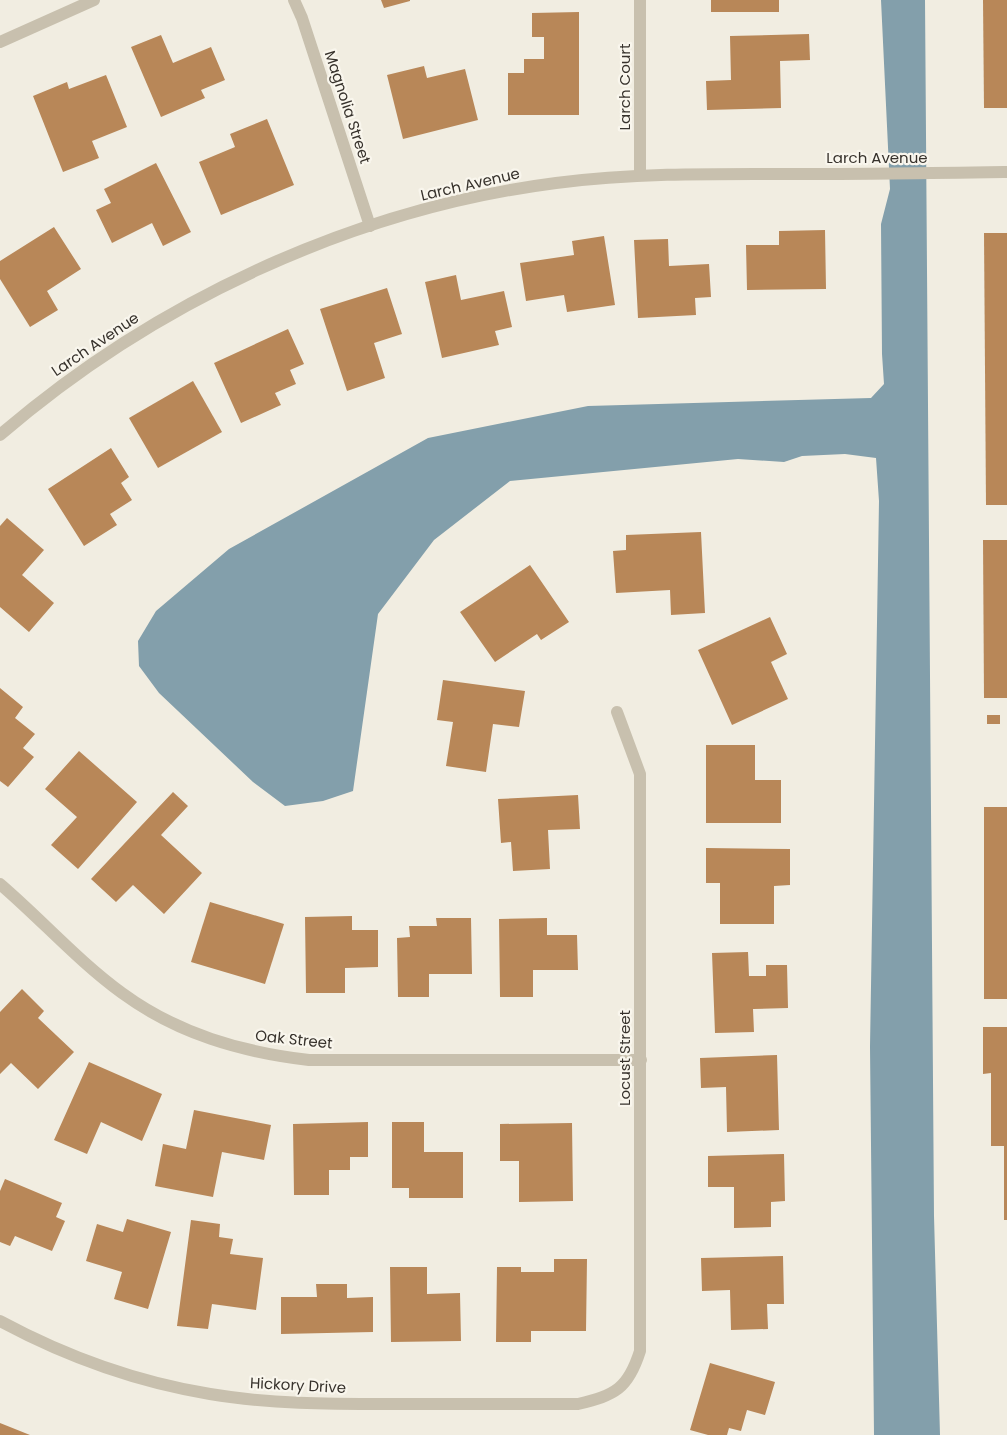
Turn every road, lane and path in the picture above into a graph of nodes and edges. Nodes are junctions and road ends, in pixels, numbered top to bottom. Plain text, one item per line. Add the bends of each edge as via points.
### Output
1 (94, 0) edge
2 (294, 0) edge
3 (640, 0) edge
4 (0, 42) edge
5 (1007, 172) edge
6 (640, 174) junction
7 (370, 226) junction
8 (0, 435) edge
9 (617, 712) dead end
10 (0, 884) edge
11 (641, 1060) junction
12 (0, 1321) edge
13 (608, 1396) joint

1 - 4 street
2 - 7 street, Magnolia Street
3 - 6 street, Larch Court
5 - 6 street, Larch Avenue
6 - 7 street, Larch Avenue via 554,183 476,197
7 - 8 street, Larch Avenue via 287,256 146,328 79,372
9 - 11 street, Locust Street via 640,774
10 - 11 street, Oak Street via 121,992 159,1017 220,1044 264,1055 308,1060
11 - 13 street, Locust Street via 640,1351 634,1369
12 - 13 street, Hickory Drive via 95,1364 164,1385 257,1401 305,1404 578,1404

